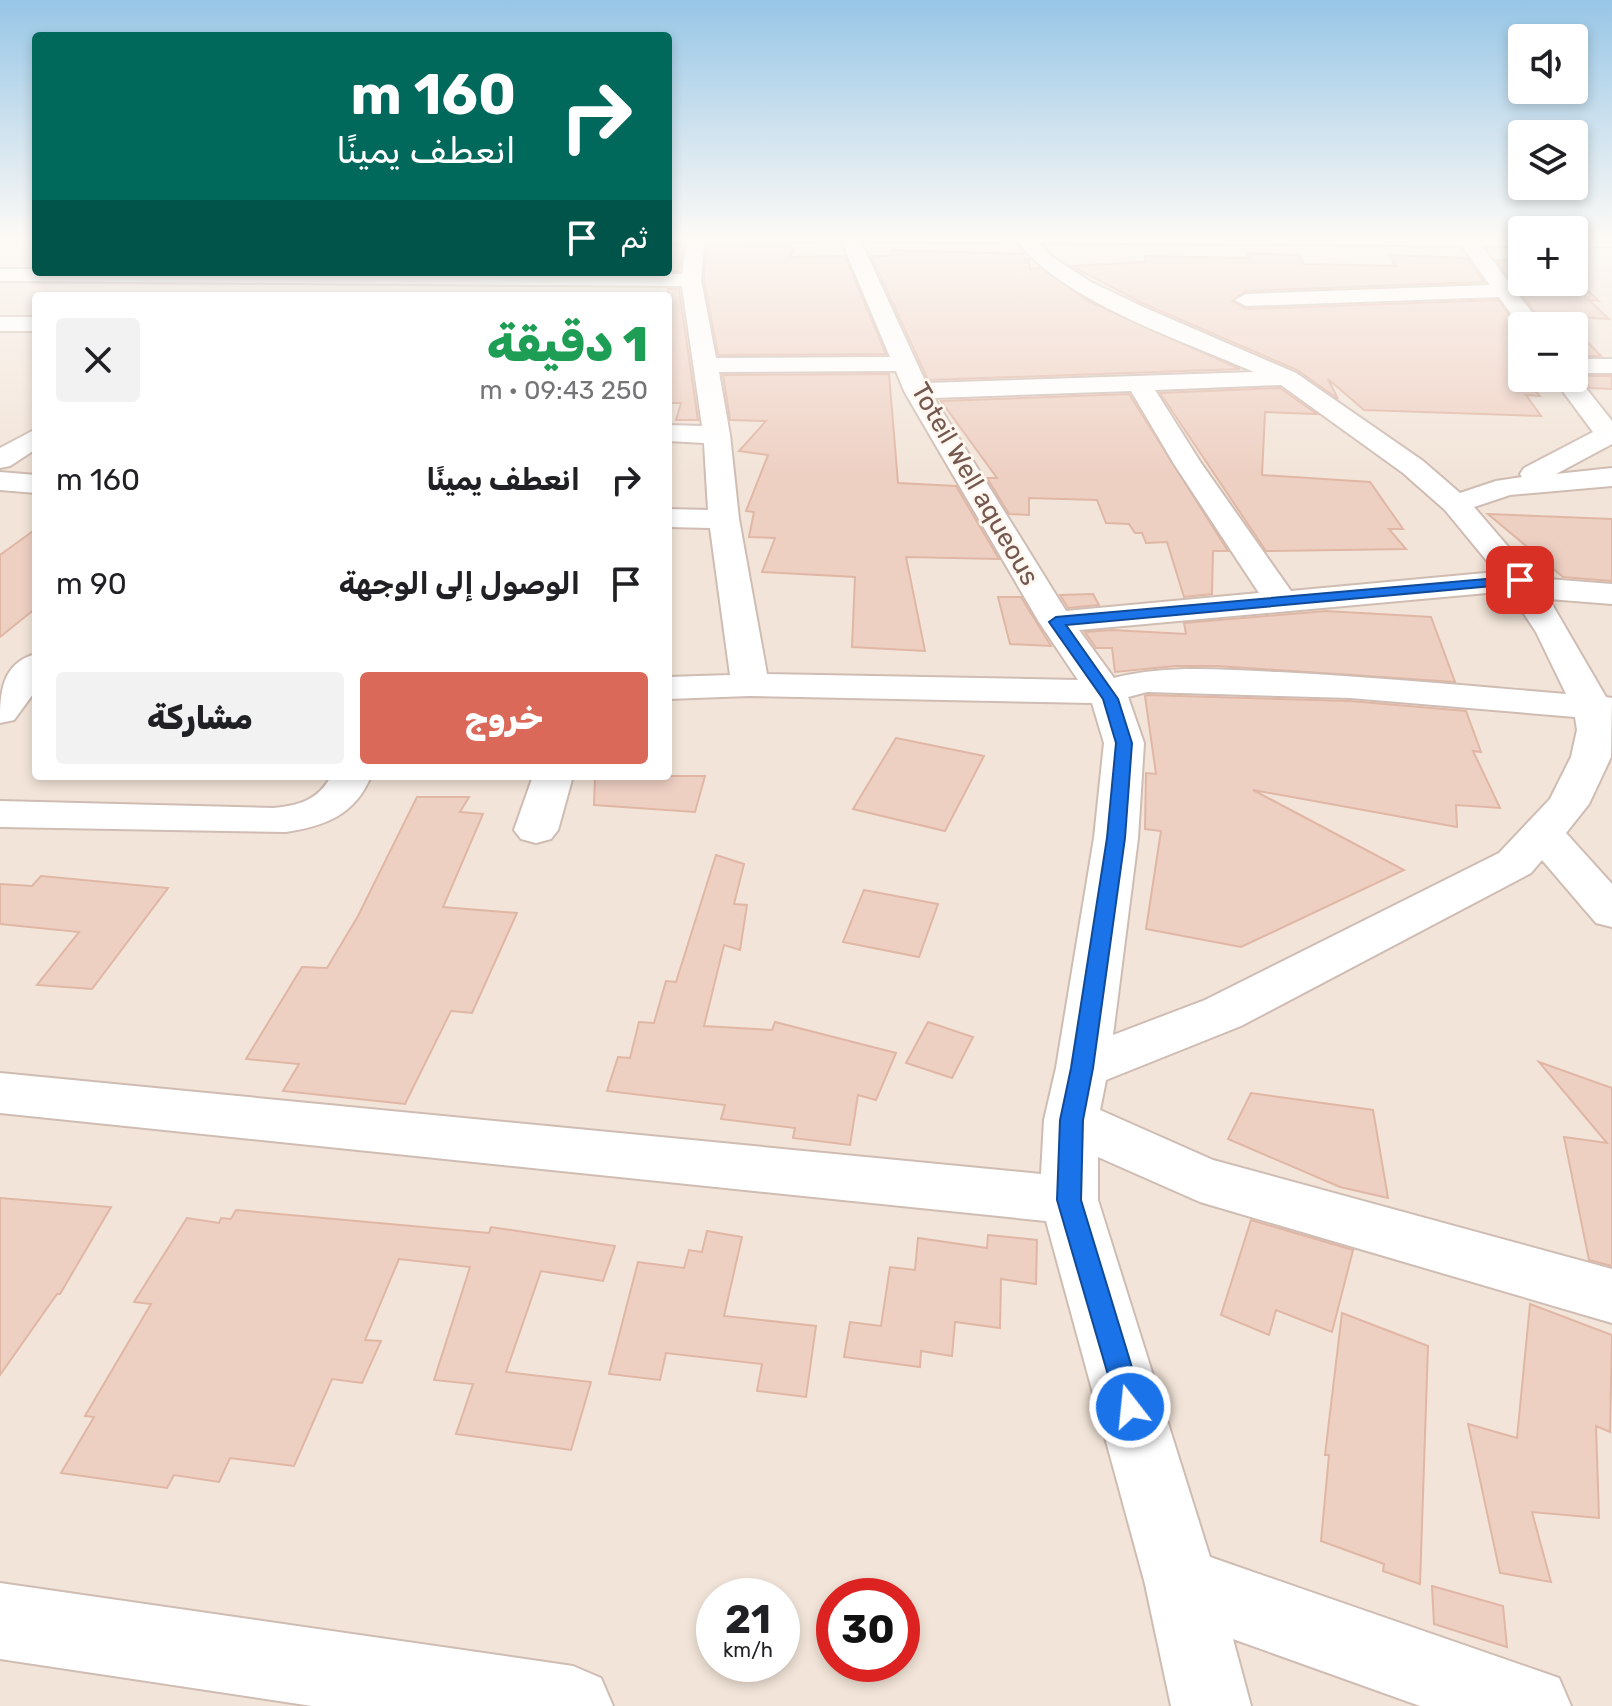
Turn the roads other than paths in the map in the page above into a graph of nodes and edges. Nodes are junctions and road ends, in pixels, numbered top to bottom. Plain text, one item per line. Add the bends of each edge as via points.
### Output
1 (697, 315) edge
2 (884, 315) edge
3 (1141, 315) edge
4 (32, 324) edge
5 (4, 326) edge
6 (705, 365) junction
7 (1588, 366) edge
8 (1612, 366) edge
9 (912, 377) junction
10 (1287, 378) junction
11 (1139, 384) junction
12 (1576, 392) edge
13 (672, 433) edge
14 (1610, 433) edge
15 (717, 435) junction
16 (32, 440) edge
17 (0, 460) edge
18 (1612, 477) edge
19 (0, 481) edge
20 (32, 484) edge
21 (1506, 487) junction
22 (1455, 504) junction
23 (672, 518) edge
24 (724, 519) junction
25 (1522, 584) junction
26 (1612, 594) edge
27 (1281, 601) junction
28 (1056, 622) junction
29 (32, 670) edge
30 (750, 685) junction
31 (672, 688) edge
32 (1104, 692) junction
33 (1602, 709) edge
34 (0, 712) edge
35 (350, 780) edge
36 (552, 780) edge
37 (0, 814) edge
38 (536, 830) dead end
39 (1542, 831) junction
40 (1612, 912) edge
41 (0, 1093) edge
42 (1077, 1094) junction
43 (1069, 1200) junction
44 (1612, 1296) edge
45 (1182, 1584) junction
46 (0, 1621) edge
47 (573, 1706) edge
48 (1211, 1706) edge
49 (1531, 1706) edge

1 - 6 street
2 - 9 street, Toteil Well aqueous
3 - 10 street
4 - 5 street
6 - 9 street
6 - 15 street
7 - 8 street
9 - 11 street
9 - 28 street, Toteil Well aqueous
10 - 11 street
10 - 22 street via 1413,467
11 - 27 street
12 - 14 street
13 - 15 street
14 - 21 street
15 - 24 street
16 - 17 street
18 - 21 street
19 - 20 street
21 - 22 street
22 - 25 street
23 - 24 street
24 - 30 street
25 - 26 street
25 - 27 street
25 - 33 street
27 - 28 street
28 - 32 street, Toteil Well aqueous
29 - 34 street
30 - 31 street
30 - 32 street
32 - 33 street via 1146,681 1226,681
32 - 42 street, Toteil Well aqueous via 1124,743 1116,838
33 - 39 street via 1591,757 1568,804
35 - 37 street via 327,810 299,819
36 - 38 street
39 - 40 street
39 - 42 street via 1515,863
41 - 43 street
42 - 43 street, Toteil Well aqueous
42 - 44 street via 1200,1179
43 - 45 street, Toteil Well aqueous
45 - 48 street, Toteil Well aqueous
45 - 49 street
46 - 47 street

